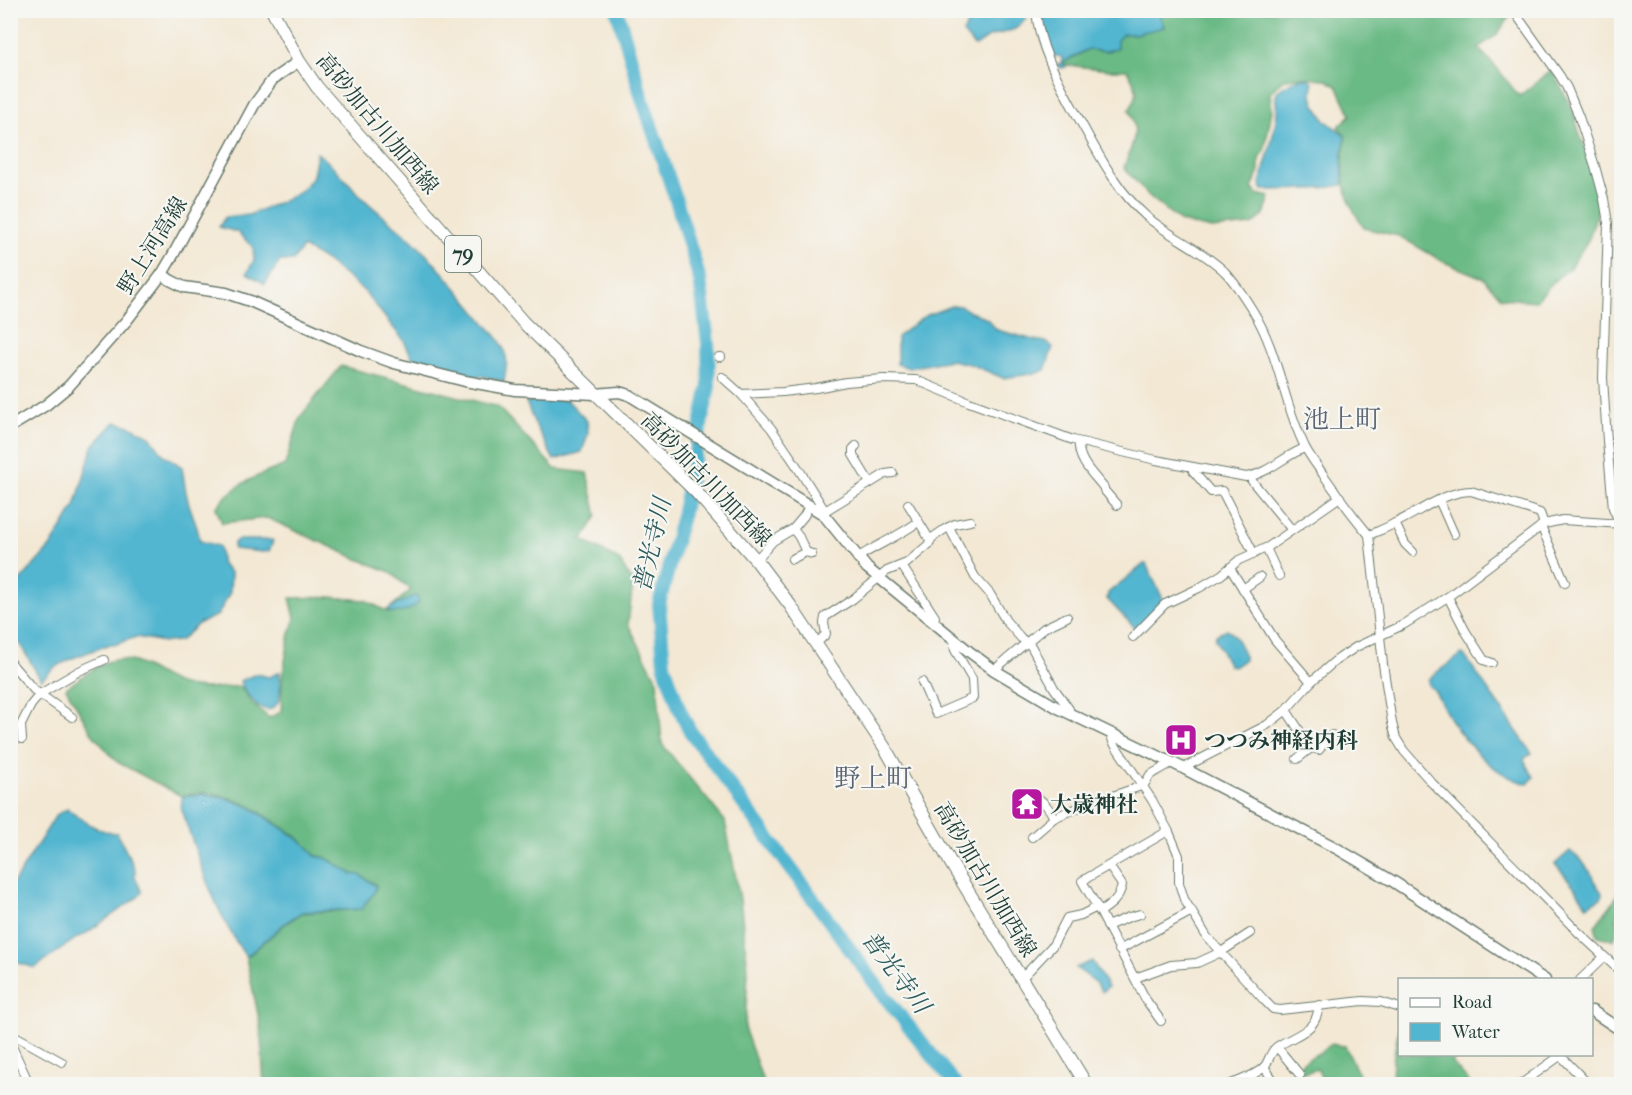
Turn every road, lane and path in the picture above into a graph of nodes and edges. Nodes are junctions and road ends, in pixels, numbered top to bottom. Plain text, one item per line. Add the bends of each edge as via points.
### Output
1 (272, 10) edge
2 (1036, 10) edge
3 (1513, 10) edge
4 (299, 61) junction
5 (162, 274) junction
6 (722, 377) dead end
7 (595, 394) junction
8 (741, 394) junction
9 (10, 427) edge
10 (1079, 441) junction
11 (856, 446) dead end
12 (1305, 448) junction
13 (1193, 467) junction
14 (893, 473) dead end
15 (1251, 477) junction
16 (870, 483) junction
17 (1340, 497) junction
18 (1439, 500) junction
19 (908, 504) dead end
20 (1117, 505) dead end
21 (809, 506) junction
22 (824, 513) junction
23 (970, 521) dead end
24 (918, 522) junction
25 (1395, 523) junction
26 (1621, 524) edge
27 (1543, 525) junction
28 (949, 527) junction
29 (793, 529) junction
30 (1292, 530) junction
31 (1454, 534) dead end
32 (1369, 535) junction
33 (1622, 536) edge
34 (930, 540) junction
35 (1266, 548) junction
36 (1413, 552) dead end
37 (1254, 554) junction
38 (857, 558) junction
39 (792, 559) dead end
40 (756, 560) junction
41 (902, 566) junction
42 (1230, 568) junction
43 (1279, 576) dead end
44 (878, 578) junction
45 (1260, 578) dead end
46 (1565, 582) dead end
47 (1243, 589) junction
48 (1448, 597) junction
49 (1067, 617) dead end
50 (934, 623) junction
51 (1380, 636) junction
52 (1133, 637) dead end
53 (956, 641) junction
54 (1026, 642) junction
55 (816, 644) junction
56 (104, 660) dead end
57 (10, 662) edge
58 (1492, 663) dead end
59 (994, 670) junction
60 (922, 682) dead end
61 (1311, 682) junction
62 (40, 694) junction
63 (1286, 710) junction
64 (1068, 712) junction
65 (72, 717) dead end
66 (1111, 734) junction
67 (1332, 735) dead end
68 (22, 739) dead end
69 (1311, 748) junction
70 (1297, 759) dead end
71 (1170, 762) junction
72 (1183, 768) junction
73 (1143, 786) junction
74 (1033, 794) dead end
75 (1054, 818) junction
76 (1168, 831) junction
77 (1032, 837) dead end
78 (1109, 866) junction
79 (1098, 910) junction
80 (1192, 911) junction
81 (1140, 914) dead end
82 (1107, 926) junction
83 (1250, 933) dead end
84 (1119, 950) junction
85 (1221, 952) junction
86 (1604, 957) junction
87 (1622, 974) edge
88 (1135, 978) junction
89 (1542, 978) edge
90 (1582, 978) edge
91 (1021, 979) junction
92 (1319, 1005) junction
93 (1398, 1007) edge
94 (1593, 1012) edge
95 (1161, 1021) dead end
96 (1622, 1031) edge
97 (10, 1033) edge
98 (10, 1042) edge
99 (1276, 1047) junction
100 (1559, 1056) edge
101 (1561, 1056) edge
102 (62, 1062) dead end
103 (1264, 1067) junction
104 (1300, 1075) dead end
105 (20, 1084) edge
106 (1086, 1084) edge
107 (1231, 1084) edge
108 (1276, 1084) edge
109 (1521, 1084) edge
110 (1588, 1084) edge

1 - 4 main road, 高砂加古川加西線 / 79
2 - 12 street via 1039,30 1067,96 1120,188 1163,230 1225,272 1254,312 1276,361
3 - 26 street via 1567,88 1604,200 1608,223 1604,397 1613,508
4 - 5 street, 野上河高線 via 273,79 254,105
4 - 7 main road, 高砂加古川加西線 / 79 via 317,87 474,267
5 - 7 street via 184,286 250,301 394,363 515,390
5 - 9 street, 野上河高線 via 69,386
6 - 8 street
7 - 21 street via 629,395
7 - 40 main road, 高砂加古川加西線 / 79 via 694,490
8 - 10 street via 883,379 916,380
8 - 22 street via 771,428
10 - 13 street
10 - 20 street via 1084,463
11 - 16 street via 854,455
12 - 15 street
12 - 17 street
13 - 15 street
13 - 37 street via 1211,492 1222,491
14 - 16 street
15 - 30 street
16 - 22 street
17 - 30 street
17 - 32 street
18 - 25 street
18 - 27 street via 1471,491 1540,513
18 - 31 street
19 - 24 street
21 - 22 street
21 - 29 street
22 - 38 street
23 - 28 street
24 - 34 street
24 - 38 street
25 - 32 street
25 - 36 street
26 - 27 street via 1563,520
26 - 33 street
27 - 46 street
27 - 48 street
28 - 34 street
28 - 54 street via 975,577
29 - 39 street via 809,553
29 - 40 street via 773,541
30 - 35 street
32 - 51 street
34 - 41 street
35 - 37 street
35 - 43 street
37 - 42 street
38 - 44 street
40 - 55 main road, 高砂加古川加西線 / 79
41 - 44 street via 891,568
41 - 50 street via 935,618
42 - 47 street
42 - 52 street via 1165,604
44 - 50 street
44 - 55 street via 825,617 826,634
45 - 47 street
47 - 61 street via 1275,640
48 - 51 street
48 - 58 street via 1484,660
49 - 54 street
50 - 53 street
51 - 61 street via 1356,647
51 - 86 street via 1392,723 1404,751
53 - 59 street
53 - 60 street via 955,650 972,679 973,698 936,714
54 - 59 street
54 - 64 street via 1037,654
55 - 91 main road, 高砂加古川加西線 / 79 via 885,748
56 - 62 street
57 - 62 street
59 - 64 street
61 - 63 street
62 - 65 street
62 - 68 street via 21,725
63 - 69 street
63 - 72 street via 1267,725
64 - 66 street
66 - 71 street
66 - 73 street
67 - 69 street via 1319,750
69 - 70 street
71 - 72 street
71 - 73 street via 1150,775
72 - 89 street via 1336,848
73 - 75 street
73 - 76 street
74 - 75 street
75 - 77 street
76 - 78 street
76 - 80 street via 1179,856 1179,883
78 - 79 street via 1122,889 1110,907
78 - 79 street via 1082,881
79 - 82 street
79 - 91 street via 1067,918 1053,945
80 - 84 street
80 - 85 street
81 - 82 street
82 - 84 street
83 - 85 street
84 - 88 street
85 - 88 street via 1197,963 1171,965
85 - 92 street via 1274,1008
86 - 87 street
86 - 90 street
88 - 95 street
91 - 106 main road, 高砂加古川加西線 / 79
92 - 93 street via 1363,1001
92 - 99 street via 1316,1018 1304,1033
94 - 96 street
97 - 102 street
98 - 105 street via 27,1079
99 - 103 street
99 - 104 street
100 - 109 street
101 - 110 street
103 - 107 street
103 - 108 street

